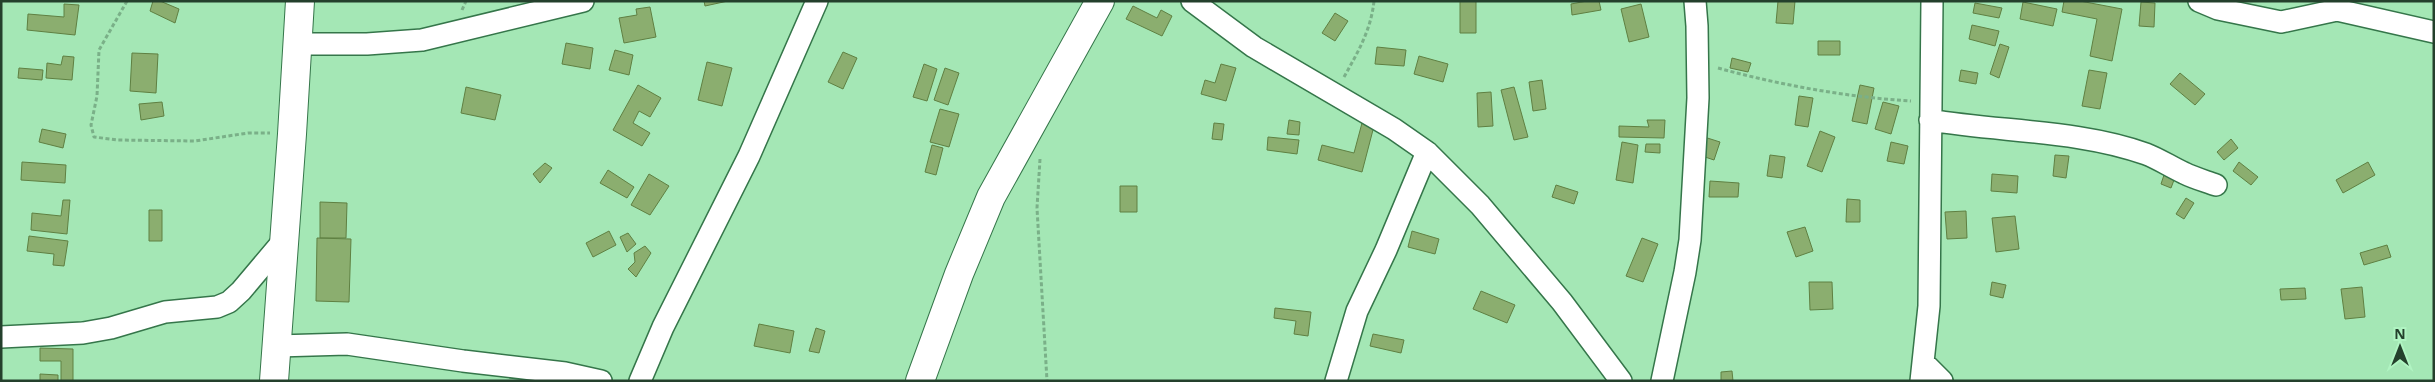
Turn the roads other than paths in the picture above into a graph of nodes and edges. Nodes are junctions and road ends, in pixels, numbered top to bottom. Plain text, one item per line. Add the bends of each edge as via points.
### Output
1 (300, 1) edge
2 (583, 1) edge
3 (817, 1) edge
4 (1100, 1) edge
5 (1192, 1) edge
6 (1695, 1) edge
7 (1932, 1) edge
8 (2199, 1) edge
9 (2434, 32) edge
10 (296, 44) junction
11 (1930, 111) junction
12 (1427, 152) junction
13 (2216, 185) dead end
14 (284, 240) junction
15 (1, 337) edge
16 (276, 346) junction
17 (1923, 372) edge
18 (274, 381) edge
19 (601, 381) edge
20 (640, 381) edge
21 (920, 381) edge
22 (1336, 381) edge
23 (1622, 381) edge
24 (1662, 381) edge
25 (1942, 381) edge

1 - 10 street
2 - 10 street via 422,40
3 - 20 street via 749,156 663,327
4 - 21 street via 991,197
5 - 12 street via 1254,47 1394,128
6 - 24 street via 1697,67 1690,240
7 - 11 street
8 - 9 street via 2218,9 2281,22 2337,10
10 - 14 street
11 - 13 street via 1974,128 2046,133 2146,154
11 - 17 street via 1928,306
12 - 22 street via 1357,311
12 - 23 street via 1480,204 1562,302
14 - 15 street via 241,290 229,302 218,307 165,312 92,332
14 - 16 street
16 - 18 street
16 - 19 street via 347,344 564,373
17 - 25 street

